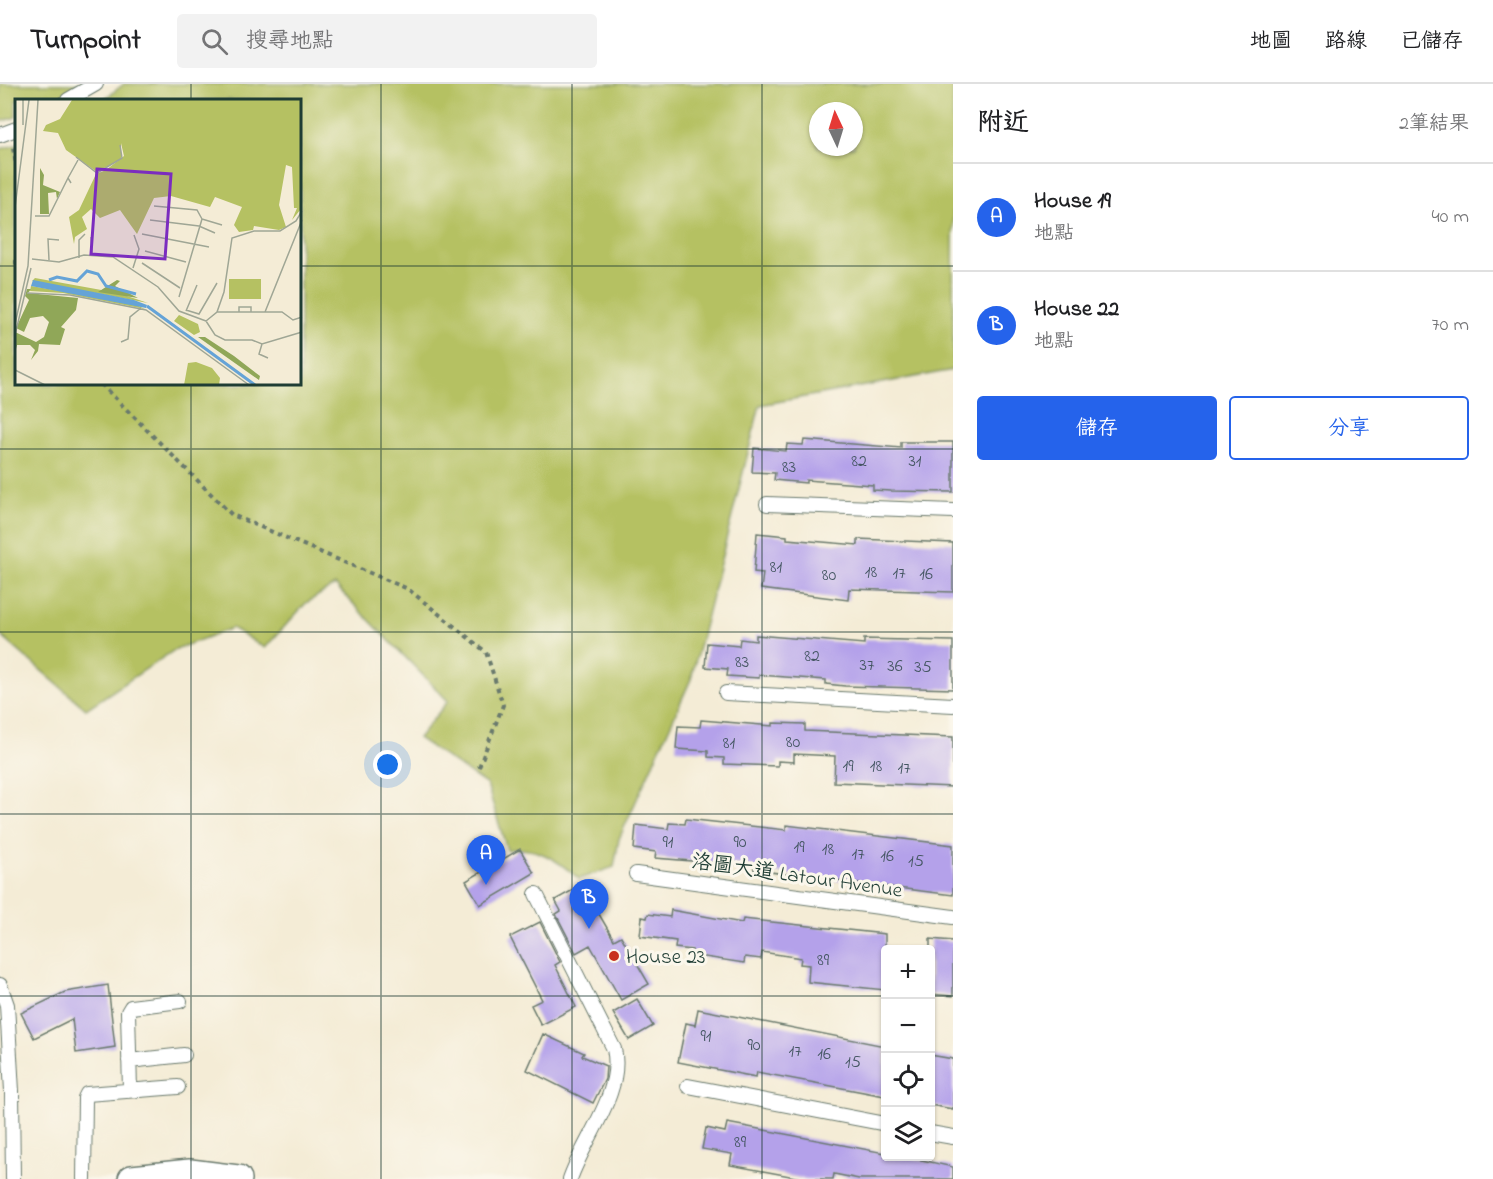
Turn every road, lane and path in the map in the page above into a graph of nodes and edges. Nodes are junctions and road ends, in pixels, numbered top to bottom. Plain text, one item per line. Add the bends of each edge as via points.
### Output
1 (96, 84) edge
2 (70, 99) edge
3 (15, 129) edge
4 (0, 135) edge
5 (103, 386) edge
6 (767, 504) dead end
7 (953, 511) edge
8 (726, 693) dead end
9 (953, 705) edge
10 (478, 767) dead end
11 (636, 874) dead end
12 (536, 894) dead end
13 (953, 917) edge
14 (0, 986) edge
15 (180, 1001) dead end
16 (184, 1055) dead end
17 (129, 1061) junction
18 (688, 1086) dead end
19 (178, 1088) dead end
20 (130, 1090) junction
21 (881, 1123) edge
22 (935, 1134) edge
23 (953, 1137) edge
24 (13, 1179) edge
25 (84, 1179) edge
26 (132, 1179) edge
27 (238, 1179) edge
28 (570, 1179) edge

1 - 2 lane
3 - 4 lane
5 - 10 path via 232,515 408,589 486,652 503,705
6 - 7 lane
8 - 9 lane
11 - 13 lane, 洛圖大道 Latour Avenue
12 - 28 lane via 614,1049 618,1065 615,1084
14 - 24 lane via 7,1005
15 - 17 lane via 131,1008
16 - 17 lane
17 - 20 lane
18 - 21 lane
19 - 20 lane
20 - 25 lane via 92,1093 85,1098
22 - 23 lane
26 - 27 street via 190,1173

